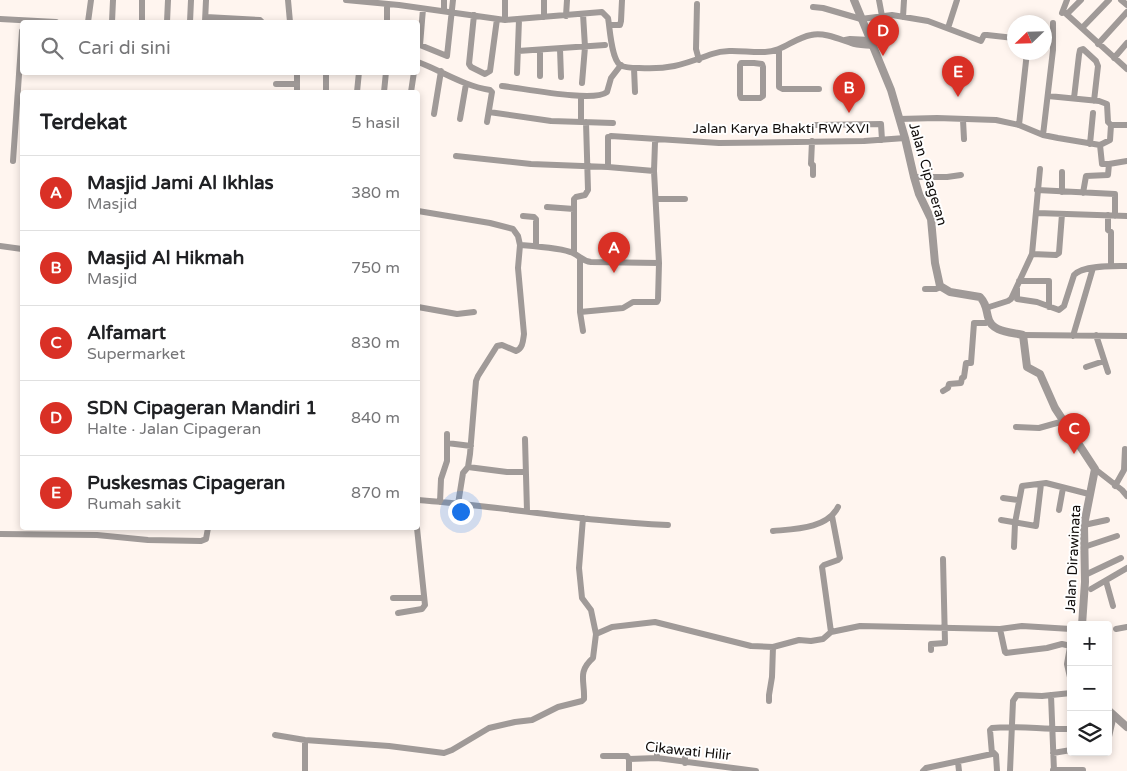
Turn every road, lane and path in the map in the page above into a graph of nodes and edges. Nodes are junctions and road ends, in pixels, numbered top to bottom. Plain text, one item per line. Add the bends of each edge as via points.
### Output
1 (91, 0) edge
2 (113, 0) edge
3 (142, 0) edge
4 (168, 0) edge
5 (191, 0) edge
6 (206, 0) edge
7 (288, 0) edge
8 (346, 0) edge
9 (444, 0) edge
10 (453, 0) edge
11 (505, 0) edge
12 (544, 0) edge
13 (567, 0) edge
14 (622, 0) edge
15 (854, 0) edge
16 (879, 0) edge
17 (904, 0) edge
18 (955, 0) edge
19 (1068, 0) edge
20 (1081, 0) edge
21 (1109, 0) edge
22 (1121, 0) edge
23 (399, 2) edge
24 (387, 4) junction
25 (697, 4) dead end
26 (1127, 5) edge
27 (813, 7) dead end
28 (423, 9) junction
29 (444, 11) junction
30 (452, 12) junction
31 (1127, 12) edge
32 (1064, 13) junction
33 (583, 14) junction
34 (474, 15) junction
35 (566, 16) junction
36 (882, 16) junction
37 (544, 17) junction
38 (903, 17) junction
39 (0, 19) edge
40 (497, 19) junction
41 (861, 19) junction
42 (88, 20) edge
43 (112, 20) edge
44 (142, 20) edge
45 (167, 20) edge
46 (190, 20) edge
47 (205, 20) edge
48 (290, 20) edge
49 (387, 20) edge
50 (505, 20) junction
51 (519, 20) junction
52 (20, 22) edge
53 (1053, 23) dead end
54 (610, 25) junction
55 (948, 28) junction
56 (1082, 28) junction
57 (1007, 37) edge
58 (872, 43) junction
59 (1127, 43) edge
60 (1098, 44) junction
61 (605, 45) dead end
62 (585, 47) junction
63 (560, 48) junction
64 (540, 50) junction
65 (778, 50) junction
66 (518, 51) junction
67 (756, 52) junction
68 (1114, 58) junction
69 (699, 60) junction
70 (1026, 60) edge
71 (420, 63) edge
72 (754, 63) junction
73 (621, 66) junction
74 (634, 68) junction
75 (1127, 68) edge
76 (441, 71) junction
77 (518, 73) dead end
78 (20, 75) edge
79 (297, 75) edge
80 (326, 75) edge
81 (360, 75) edge
82 (386, 75) edge
83 (414, 75) edge
84 (540, 76) dead end
85 (561, 77) dead end
86 (582, 83) dead end
87 (276, 84) dead end
88 (297, 84) junction
89 (466, 84) junction
90 (502, 86) dead end
91 (819, 89) dead end
92 (297, 90) edge
93 (326, 90) edge
94 (357, 90) edge
95 (384, 90) edge
96 (411, 90) edge
97 (635, 92) dead end
98 (581, 96) junction
99 (1048, 96) junction
100 (1074, 98) junction
101 (1094, 101) junction
102 (489, 112) junction
103 (1093, 113) dead end
104 (434, 114) dead end
105 (460, 118) dead end
106 (899, 119) junction
107 (963, 120) junction
108 (487, 122) dead end
109 (583, 122) junction
110 (613, 123) dead end
111 (816, 125) dead end
112 (1019, 125) junction
113 (1111, 125) junction
114 (1127, 125) edge
115 (1043, 135) junction
116 (905, 138) junction
117 (964, 139) dead end
118 (656, 140) junction
119 (882, 140) junction
120 (812, 141) junction
121 (1090, 144) junction
122 (1100, 145) junction
123 (456, 156) dead end
124 (13, 161) dead end
125 (1127, 161) edge
126 (1109, 164) junction
127 (586, 166) junction
128 (608, 167) junction
129 (1040, 169) dead end
130 (654, 171) junction
131 (1062, 172) dead end
132 (813, 175) dead end
133 (961, 176) dead end
134 (914, 178) junction
135 (1037, 190) junction
136 (1062, 192) junction
137 (1083, 193) junction
138 (656, 199) junction
139 (686, 199) dead end
140 (547, 207) dead end
141 (574, 209) junction
142 (420, 211) edge
143 (1037, 213) junction
144 (1062, 214) junction
145 (522, 216) dead end
146 (1108, 216) junction
147 (1115, 216) junction
148 (1127, 216) edge
149 (520, 245) junction
150 (0, 246) edge
151 (536, 246) junction
152 (20, 249) edge
153 (574, 253) junction
154 (1032, 254) junction
155 (580, 259) junction
156 (660, 263) junction
157 (1111, 266) junction
158 (1127, 266) edge
159 (1093, 268) junction
160 (1018, 283) junction
161 (941, 287) junction
162 (925, 289) dead end
163 (420, 307) edge
164 (1049, 307) junction
165 (986, 308) junction
166 (474, 312) dead end
167 (580, 312) junction
168 (989, 320) junction
169 (583, 330) dead end
170 (1022, 335) junction
171 (1096, 335) junction
172 (1073, 336) junction
173 (1127, 336) edge
174 (1104, 361) junction
175 (1086, 367) dead end
176 (1108, 372) dead end
177 (943, 391) dead end
178 (1064, 421) junction
179 (1016, 427) dead end
180 (447, 434) dead end
181 (525, 438) dead end
182 (447, 444) junction
183 (471, 446) junction
184 (1125, 449) dead end
185 (1126, 461) edge
186 (468, 467) junction
187 (525, 472) junction
188 (1094, 476) junction
189 (1041, 484) junction
190 (1115, 486) junction
191 (1063, 488) junction
192 (1124, 490) edge
193 (1089, 494) junction
194 (1127, 496) edge
195 (1003, 498) dead end
196 (420, 500) edge
197 (1018, 500) junction
198 (440, 502) junction
199 (458, 504) junction
200 (838, 507) dead end
201 (1059, 510) dead end
202 (527, 511) junction
203 (832, 516) junction
204 (583, 518) junction
205 (1001, 520) dead end
206 (1107, 520) dead end
207 (1015, 523) junction
208 (668, 524) dead end
209 (1084, 525) junction
210 (208, 530) edge
211 (417, 530) edge
212 (772, 531) dead end
213 (0, 534) edge
214 (1117, 536) dead end
215 (1014, 547) dead end
216 (1084, 547) junction
217 (1121, 558) dead end
218 (943, 559) dead end
219 (1127, 568) edge
220 (1085, 575) junction
221 (1107, 584) junction
222 (1088, 590) junction
223 (393, 598) dead end
224 (424, 598) junction
225 (1113, 606) dead end
226 (398, 613) dead end
227 (1083, 621) edge
228 (1127, 627) edge
229 (943, 629) junction
230 (1000, 629) junction
231 (1067, 629) edge
232 (1116, 629) dead end
233 (831, 632) junction
234 (596, 634) junction
235 (1067, 646) edge
236 (773, 647) junction
237 (931, 650) dead end
238 (1067, 693) edge
239 (1051, 695) junction
240 (769, 701) dead end
241 (1112, 713) edge
242 (1011, 726) junction
243 (1127, 726) edge
244 (1067, 729) edge
245 (1052, 730) junction
246 (276, 736) dead end
247 (305, 740) junction
248 (657, 750) dead end
249 (1067, 751) edge
250 (993, 752) junction
251 (685, 753) dead end
252 (1053, 753) junction
253 (603, 756) dead end
254 (656, 758) junction
255 (629, 759) junction
256 (958, 762) junction
257 (684, 763) junction
258 (926, 770) edge
259 (1054, 770) edge
260 (1083, 770) edge
261 (305, 771) edge
262 (629, 771) edge
263 (754, 771) edge
264 (959, 771) edge
265 (997, 771) edge
266 (1010, 771) edge

1 - 42 street
2 - 43 street
3 - 44 street
4 - 45 street
5 - 46 street
6 - 47 street
7 - 48 street
8 - 24 street
9 - 29 street
10 - 30 street
11 - 50 street
12 - 37 street
13 - 35 street
14 - 54 street via 622,21 620,25
15 - 41 street, Jalan Cipageran
16 - 36 street
17 - 38 street
18 - 55 street
19 - 32 street
20 - 32 street
21 - 56 street
22 - 26 street
23 - 24 street
23 - 28 street
24 - 49 street
25 - 69 street via 696,49
27 - 41 street
28 - 29 street
28 - 30 street via 420,45 447,56
29 - 30 street
30 - 34 street
31 - 60 street
32 - 56 street
33 - 35 street
33 - 54 street via 604,13
33 - 62 street
34 - 40 street
34 - 40 street via 470,66 485,74 490,71
35 - 37 street
36 - 38 street
36 - 41 street
37 - 51 street
38 - 55 street
39 - 52 street
40 - 50 street
41 - 58 street, Jalan Cipageran
50 - 51 street
51 - 66 street
53 - 99 street
54 - 73 street via 612,45
55 - 57 street via 981,41 984,35
56 - 60 street
58 - 65 street via 813,34
58 - 106 street, Jalan Cipageran
59 - 68 street
60 - 68 street
61 - 62 street
62 - 63 street
62 - 86 street
63 - 64 street
63 - 85 street
64 - 66 street
64 - 84 street
65 - 67 street
65 - 91 street via 779,87
66 - 77 street
67 - 69 street via 734,50
67 - 72 street
68 - 75 street
69 - 74 street via 678,67
70 - 112 street
71 - 76 street
72 - 72 street via 763,67 763,96 741,98 740,65
73 - 74 street
73 - 98 street via 603,95
74 - 97 street
76 - 89 street
76 - 104 street
78 - 124 street
79 - 88 street
80 - 93 street
81 - 94 street
82 - 95 street
83 - 96 street
87 - 88 street
88 - 92 street
89 - 102 street via 492,92
89 - 105 street
90 - 98 street
98 - 109 street
99 - 100 street
99 - 115 street
100 - 101 street
100 - 101 street via 1079,55 1083,49 1098,66
101 - 113 street via 1107,104
102 - 108 street
102 - 109 street
103 - 121 street
106 - 107 street
106 - 116 street, Jalan Cipageran
107 - 112 street via 996,120
107 - 117 street
109 - 110 street
109 - 127 street
111 - 119 street via 881,124
112 - 115 street
113 - 114 street
113 - 122 street via 1110,140
115 - 121 street
116 - 119 street, Jalan Karya Bhakti RW XVI
116 - 134 street, Jalan Cipageran
118 - 120 street, Jalan Karya Bhakti RW XVI via 719,144
118 - 128 street, Jalan Karya Bhakti RW XVI via 609,137
118 - 130 street
119 - 120 street, Jalan Karya Bhakti RW XVI
120 - 132 street
121 - 122 street
122 - 126 street via 1102,163
123 - 127 street
125 - 126 street
126 - 137 street via 1108,175 1086,176
127 - 128 street
127 - 141 street via 587,192 574,198
128 - 130 street
129 - 135 street
130 - 138 street
131 - 136 street
133 - 134 street
134 - 161 street, Jalan Cipageran via 932,227
135 - 136 street
135 - 143 street
136 - 137 street
137 - 147 street via 1115,194
138 - 139 street
138 - 156 street
140 - 141 street
141 - 153 street
142 - 149 street via 513,229
143 - 144 street
143 - 154 street
144 - 146 street
144 - 154 street via 1059,253
145 - 151 street via 536,219
146 - 147 street
146 - 157 street
147 - 148 street
149 - 151 street
149 - 183 street via 518,268 523,343 516,352 499,345 478,376
150 - 152 street
151 - 153 street
153 - 155 street
154 - 160 street
155 - 156 street
155 - 167 street
156 - 167 street via 657,302 633,302 623,308
157 - 158 street
157 - 159 street
159 - 164 street via 1074,275 1062,309
159 - 172 street
160 - 164 street via 1017,299
160 - 164 street via 1048,281
160 - 165 street via 1008,301
161 - 162 street
161 - 165 street via 950,292 980,297
163 - 166 street via 457,314
165 - 168 street
167 - 169 street
168 - 170 street via 996,328
168 - 177 street via 974,323 972,363 966,363 961,383 949,384
170 - 172 street
170 - 178 street via 1027,367 1040,374
171 - 172 street
171 - 173 street
171 - 174 street
174 - 175 street
174 - 176 street
178 - 179 street via 1039,428
178 - 188 street
180 - 182 street
181 - 187 street
182 - 183 street
182 - 198 street
183 - 186 street
184 - 185 street
185 - 190 street
186 - 187 street
186 - 199 street via 463,473
187 - 202 street
188 - 190 street
188 - 193 street, Jalan Dirawinata
189 - 191 street, Jalan Dirawinata
189 - 197 street via 1022,486
189 - 207 street via 1036,526
190 - 192 street
191 - 193 street, Jalan Dirawinata
191 - 201 street
192 - 194 street
193 - 209 street, Jalan Dirawinata
195 - 197 street
196 - 198 street
197 - 207 street
198 - 199 street
199 - 202 street
200 - 203 street
202 - 204 street
203 - 212 street via 813,525
203 - 233 street via 840,558 822,567
204 - 208 street via 627,524
204 - 234 street via 579,568 582,598 591,610
205 - 207 street
206 - 209 street
207 - 215 street
209 - 216 street, Jalan Dirawinata
210 - 213 street via 202,541
211 - 224 street
214 - 216 street
216 - 220 street, Jalan Dirawinata
217 - 220 street
218 - 229 street
219 - 221 street
220 - 222 street, Jalan Dirawinata
221 - 222 street
221 - 225 street
222 - 227 street, Jalan Dirawinata
223 - 224 street
224 - 226 street via 422,609
228 - 232 street
229 - 230 street
229 - 233 street via 860,626
229 - 237 street via 944,643 931,644
230 - 231 street via 1022,626
230 - 235 street via 1006,653
233 - 236 street via 823,639 799,640
234 - 236 street via 612,627 655,622 732,642
234 - 247 street via 593,658 583,673 585,693 582,701 532,720 489,728 447,752
236 - 240 street
238 - 239 street
239 - 242 street via 1017,695 1013,701
239 - 245 street
241 - 243 street
242 - 245 street
242 - 250 street via 990,730
242 - 266 street
244 - 245 street
245 - 252 street
246 - 247 street
247 - 261 street
248 - 254 street
249 - 252 street
250 - 256 street
250 - 265 street
251 - 257 street
252 - 259 street
253 - 255 street via 627,756
254 - 255 street, Cikawati Hilir
254 - 257 street, Cikawati Hilir
255 - 262 street, Cikawati Hilir
256 - 258 street
256 - 264 street
257 - 263 street, Cikawati Hilir
259 - 260 street

